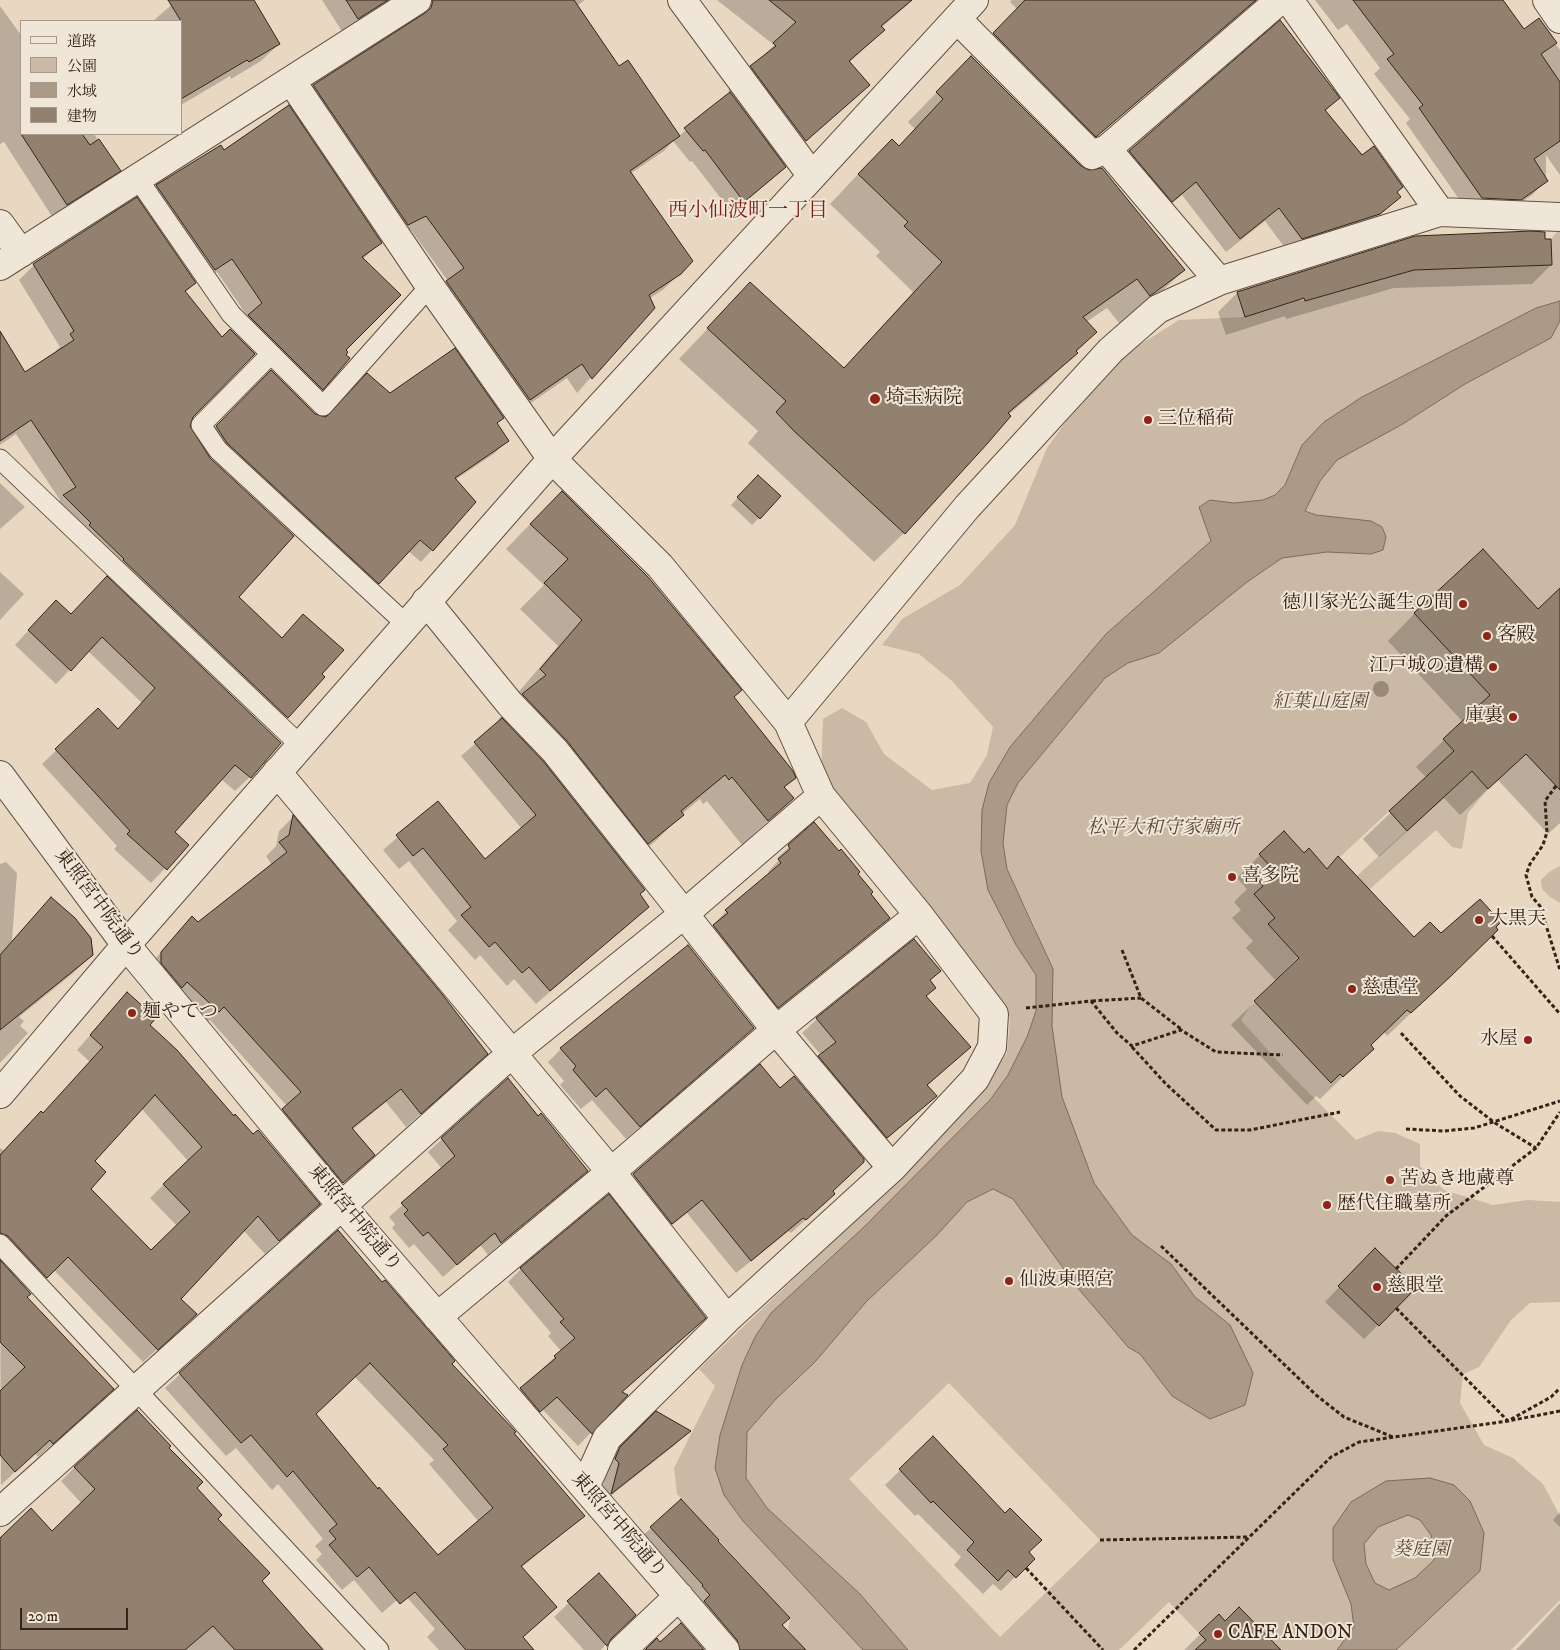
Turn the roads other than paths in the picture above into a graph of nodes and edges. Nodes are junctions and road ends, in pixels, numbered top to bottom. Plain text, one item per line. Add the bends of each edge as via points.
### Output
1 (417, 0) edge
2 (682, 0) edge
3 (1280, 0) edge
4 (1289, 0) edge
5 (1547, 0) edge
6 (966, 10) edge
7 (1560, 19) edge
8 (292, 82) junction
9 (1107, 149) junction
10 (812, 176) junction
11 (138, 179) junction
12 (1440, 212) junction
13 (1560, 217) edge
14 (0, 224) edge
15 (10, 260) edge
16 (1219, 281) junction
17 (430, 286) junction
18 (271, 354) junction
19 (0, 459) edge
20 (552, 460) junction
21 (426, 601) junction
22 (407, 625) junction
23 (788, 722) junction
24 (300, 745) junction
25 (277, 772) junction
26 (0, 775) edge
27 (820, 796) junction
28 (684, 914) junction
29 (919, 915) junction
30 (126, 945) junction
31 (776, 1030) junction
32 (511, 1054) junction
33 (0, 1094) edge
34 (892, 1168) junction
35 (611, 1172) junction
36 (341, 1205) junction
37 (0, 1244) edge
38 (437, 1318) junction
39 (727, 1318) junction
40 (135, 1390) junction
41 (585, 1487) junction
42 (0, 1512) edge
43 (679, 1596) junction
44 (380, 1650) edge
45 (622, 1650) edge
46 (725, 1650) edge

1 - 8 street
2 - 10 street
3 - 9 street
4 - 12 street
5 - 7 street
6 - 9 street via 1092,155
6 - 10 street
8 - 11 street
8 - 17 street
9 - 16 street
10 - 20 street
11 - 15 street
11 - 18 lane via 231,314
12 - 13 street
12 - 16 street
14 - 15 street
16 - 23 street via 1158,309 1111,350 966,507
17 - 18 lane via 322,406
17 - 20 street
18 - 22 lane via 201,425 218,450
19 - 24 lane
20 - 21 street
20 - 23 street via 660,566
21 - 22 street
21 - 28 street via 510,704 555,751
22 - 24 street
23 - 27 street
24 - 25 street
25 - 30 street
25 - 32 street
26 - 30 street, 東照宮中院通り
27 - 28 street
27 - 29 street
28 - 31 street
28 - 32 street
29 - 31 street
29 - 34 street via 994,1014 995,1031 992,1047 975,1080
30 - 33 street
30 - 36 street, 東照宮中院通り
31 - 34 street
31 - 35 street
32 - 35 street
32 - 36 street
34 - 39 street
35 - 38 street
35 - 39 street
36 - 38 street, 東照宮中院通り
36 - 40 street
37 - 40 lane
38 - 41 street, 東照宮中院通り
39 - 41 street via 607,1438
40 - 42 street
40 - 44 lane
41 - 43 street, 東照宮中院通り
43 - 45 street
43 - 46 street, 東照宮中院通り

